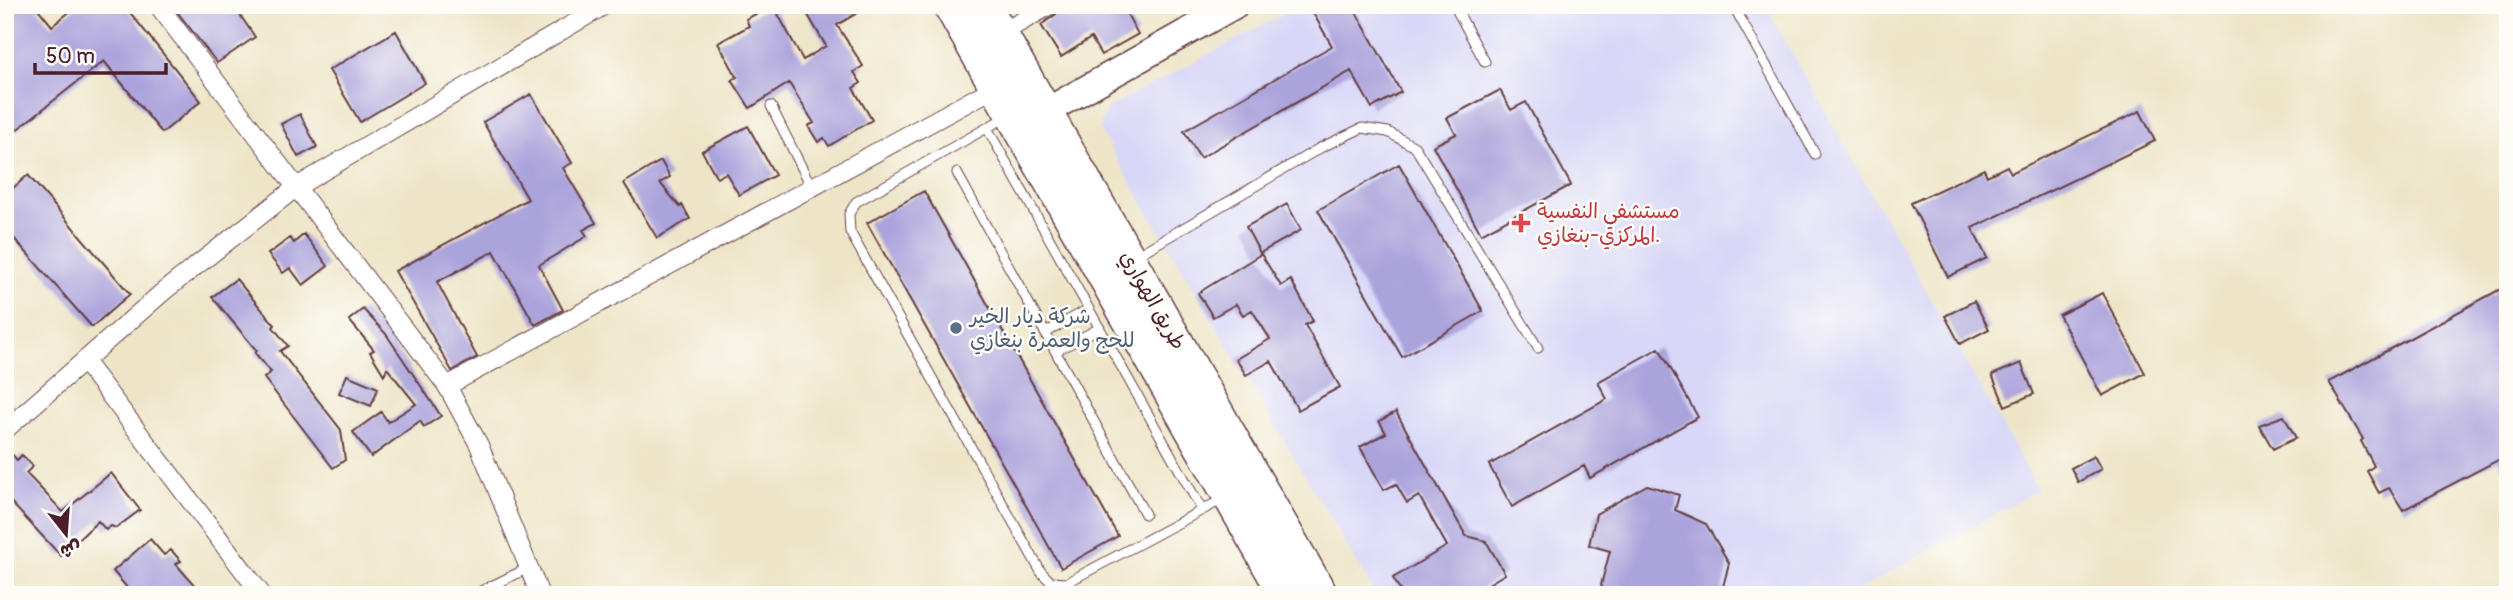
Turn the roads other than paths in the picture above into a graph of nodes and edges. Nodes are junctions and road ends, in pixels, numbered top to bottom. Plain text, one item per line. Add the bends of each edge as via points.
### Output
1 (158, 5) edge
2 (605, 5) edge
3 (950, 5) edge
4 (984, 5) edge
5 (1050, 5) edge
6 (1236, 5) edge
7 (1454, 5) edge
8 (1732, 5) edge
9 (1000, 34) junction
10 (1485, 62) dead end
11 (771, 106) dead end
12 (998, 110) junction
13 (1045, 113) junction
14 (1815, 154) dead end
15 (957, 173) dead end
16 (298, 186) junction
17 (812, 188) junction
18 (1129, 259) junction
19 (1089, 309) junction
20 (1100, 328) junction
21 (1045, 333) junction
22 (1538, 348) dead end
23 (1056, 351) junction
24 (84, 361) junction
25 (447, 386) junction
26 (5, 429) edge
27 (1215, 503) junction
28 (1145, 514) dead end
29 (528, 568) junction
30 (262, 595) edge
31 (474, 595) edge
32 (540, 595) edge
33 (1286, 595) edge
34 (1321, 595) edge

1 - 16 street
2 - 16 street
3 - 12 highway, طريق الهواري
4 - 9 highway, طريق الهواري
5 - 9 street
6 - 13 street
7 - 10 lane
8 - 14 lane
9 - 13 highway, طريق الهواري
11 - 17 lane
12 - 17 street
12 - 19 lane
12 - 27 highway, طريق الهواري
12 - 27 lane via 856,202 848,226 1045,578 1066,583
13 - 18 highway, طريق الهواري
15 - 21 lane
16 - 24 street via 164,291
16 - 25 street
17 - 25 street
18 - 22 lane via 1320,148 1362,128 1388,132 1415,147
18 - 34 highway, طريق الهواري
19 - 20 lane
19 - 21 lane
20 - 23 lane
20 - 27 lane
21 - 23 lane
23 - 28 lane
24 - 26 street
24 - 30 street
25 - 29 street via 479,445
27 - 33 highway, طريق الهواري
29 - 31 lane
29 - 32 street

